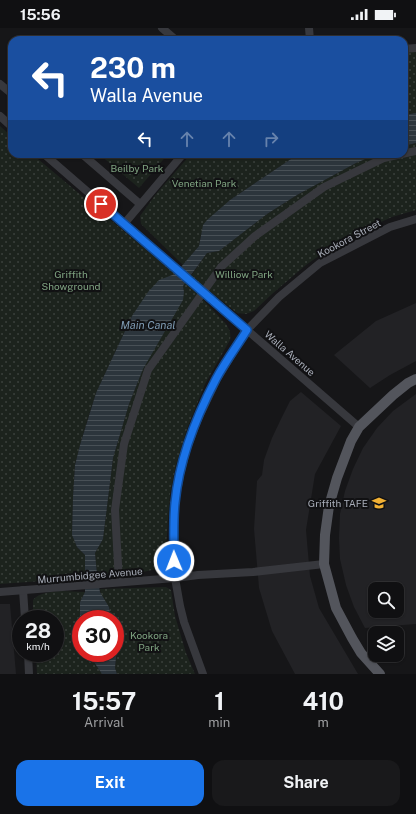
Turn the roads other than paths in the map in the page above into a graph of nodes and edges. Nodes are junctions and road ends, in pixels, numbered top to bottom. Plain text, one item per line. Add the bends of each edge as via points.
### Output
1 (162, 28) edge
2 (173, 34) edge
3 (0, 84) edge
4 (8, 91) edge
5 (0, 116) edge
6 (8, 123) edge
7 (49, 158) edge
8 (87, 158) edge
9 (180, 158) edge
10 (384, 158) edge
11 (140, 204) junction
12 (416, 219) edge
13 (124, 224) junction
14 (203, 292) junction
15 (247, 330) junction
16 (416, 379) edge
17 (359, 427) junction
18 (324, 564) junction
19 (175, 578) junction
20 (119, 582) junction
21 (23, 590) junction
22 (0, 592) edge
23 (24, 610) edge
24 (29, 662) edge
25 (30, 674) edge
26 (203, 674) edge
27 (380, 674) edge

1 - 2 street
3 - 4 street
5 - 6 street
7 - 13 street, Walla Avenue
8 - 11 street
9 - 11 street
10 - 14 street via 324,187 255,236 221,267
11 - 13 street
12 - 15 street, Kookora Street via 390,227 320,263 279,297
13 - 14 street, Walla Avenue
14 - 15 street, Walla Avenue
14 - 20 street via 148,370 124,444 115,510
15 - 17 street, Walla Avenue
15 - 19 street, Kookora Street via 217,379 187,448 175,503
16 - 17 main road via 393,395
17 - 18 main road via 341,466 329,506
18 - 19 street, Murrumbidgee Avenue
18 - 27 main road via 336,608 361,653
19 - 20 street, Murrumbidgee Avenue
19 - 26 street, Kookora Street via 184,622
20 - 21 street, Murrumbidgee Avenue
21 - 22 street, Murrumbidgee Avenue
21 - 23 street
24 - 25 street

